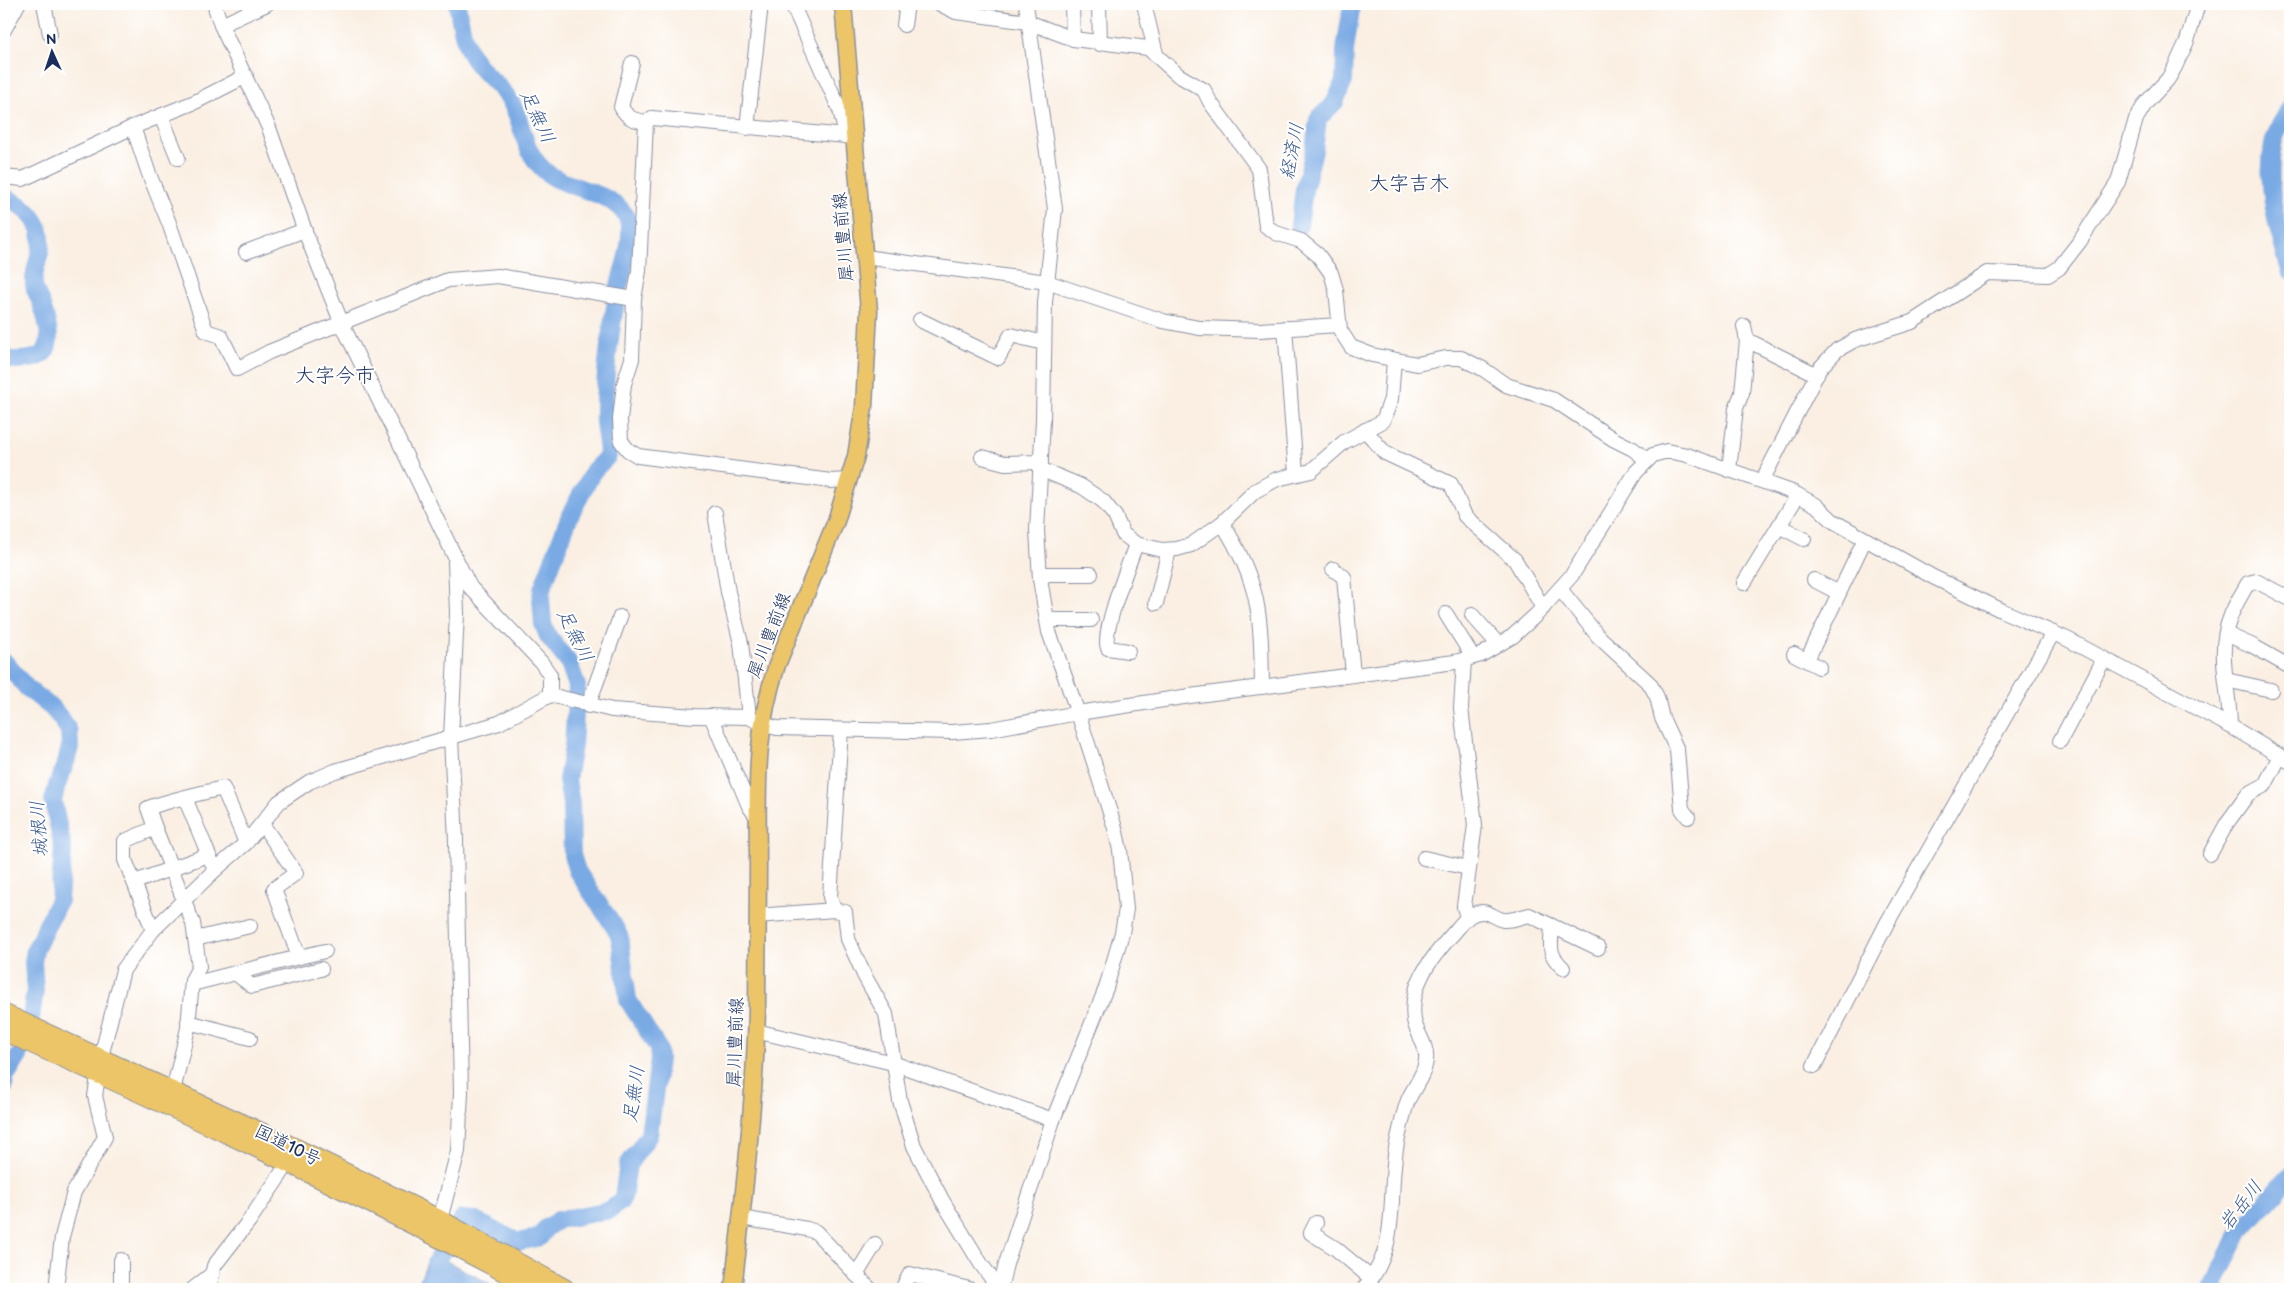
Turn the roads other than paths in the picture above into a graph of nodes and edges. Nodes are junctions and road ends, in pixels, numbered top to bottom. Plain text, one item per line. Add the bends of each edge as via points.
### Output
1 (18, 4) edge
2 (44, 4) edge
3 (214, 4) edge
4 (267, 4) edge
5 (761, 4) edge
6 (792, 4) edge
7 (843, 4) edge
8 (906, 4) edge
9 (940, 4) edge
10 (1026, 4) edge
11 (1072, 4) edge
12 (1098, 4) edge
13 (1144, 4) edge
14 (2198, 4) edge
15 (1028, 22) junction
16 (221, 25) junction
17 (904, 25) dead end
18 (4, 30) edge
19 (50, 34) dead end
20 (1073, 39) junction
21 (1100, 44) junction
22 (1156, 54) junction
23 (632, 63) dead end
24 (246, 76) junction
25 (161, 116) junction
26 (646, 122) junction
27 (133, 127) junction
28 (747, 128) junction
29 (850, 137) junction
30 (178, 158) dead end
31 (4, 177) edge
32 (305, 230) junction
33 (246, 252) dead end
34 (865, 257) junction
35 (1047, 282) junction
36 (634, 299) junction
37 (920, 320) dead end
38 (342, 324) junction
39 (1339, 325) junction
40 (1285, 328) junction
41 (1044, 343) junction
42 (1394, 360) junction
43 (1817, 375) junction
44 (1366, 430) junction
45 (982, 458) dead end
46 (1647, 460) junction
47 (1040, 466) junction
48 (1729, 470) junction
49 (1296, 474) junction
50 (849, 480) junction
51 (1762, 481) junction
52 (1798, 495) junction
53 (715, 512) dead end
54 (1222, 523) junction
55 (1779, 526) junction
56 (1865, 539) junction
57 (1804, 540) dead end
58 (1136, 544) junction
59 (1169, 550) junction
60 (455, 557) junction
61 (1334, 568) dead end
62 (1091, 574) dead end
63 (1040, 579) junction
64 (1814, 580) dead end
65 (1744, 583) dead end
66 (1560, 589) junction
67 (1839, 593) junction
68 (2290, 598) edge
69 (1156, 603) dead end
70 (1543, 608) junction
71 (1446, 614) dead end
72 (1472, 616) dead end
73 (620, 617) dead end
74 (1047, 620) junction
75 (1091, 620) dead end
76 (2053, 633) junction
77 (2226, 634) junction
78 (1498, 644) junction
79 (1128, 651) dead end
80 (1468, 658) junction
81 (2104, 659) junction
82 (1806, 660) dead end
83 (2290, 667) edge
84 (1353, 675) junction
85 (2226, 680) junction
86 (1262, 687) junction
87 (2271, 690) dead end
88 (550, 695) junction
89 (588, 706) junction
90 (1078, 713) junction
91 (711, 716) junction
92 (756, 720) junction
93 (2230, 726) junction
94 (841, 730) junction
95 (451, 738) junction
96 (2060, 741) dead end
97 (2285, 759) edge
98 (185, 798) junction
99 (757, 817) junction
100 (1688, 817) dead end
101 (262, 824) junction
102 (156, 828) junction
103 (246, 843) junction
104 (2210, 854) dead end
105 (208, 856) junction
106 (1424, 858) dead end
107 (1468, 868) junction
108 (171, 869) junction
109 (215, 870) junction
110 (135, 882) junction
111 (184, 902) junction
112 (834, 910) junction
113 (757, 916) junction
114 (1467, 918) junction
115 (250, 926) dead end
116 (1552, 926) junction
117 (153, 930) junction
118 (195, 939) junction
119 (1598, 948) dead end
120 (325, 951) dead end
121 (299, 957) junction
122 (1563, 968) dead end
123 (321, 969) dead end
124 (235, 973) junction
125 (192, 984) junction
126 (4, 1014) edge
127 (188, 1022) junction
128 (4, 1031) edge
129 (756, 1031) junction
130 (250, 1038) dead end
131 (893, 1062) junction
132 (100, 1065) junction
133 (1814, 1066) dead end
134 (173, 1091) junction
135 (1052, 1120) junction
136 (289, 1162) junction
137 (741, 1218) junction
138 (440, 1220) junction
139 (1316, 1223) dead end
140 (874, 1244) dead end
141 (121, 1260) dead end
142 (212, 1274) junction
143 (856, 1275) junction
144 (1367, 1284) edge
145 (56, 1289) edge
146 (121, 1289) edge
147 (193, 1289) edge
148 (211, 1289) edge
149 (537, 1289) edge
150 (565, 1289) edge
151 (732, 1289) edge
152 (870, 1289) edge
153 (902, 1289) edge
154 (969, 1289) edge
155 (996, 1289) edge
156 (1000, 1289) edge

1 - 18 street
2 - 19 street
3 - 16 street
4 - 16 street
5 - 28 street
6 - 29 street
7 - 29 main road, 犀川豊前線
8 - 17 street
9 - 15 street via 956,12
10 - 15 street
11 - 20 street
12 - 21 street
13 - 22 street
14 - 43 street via 2176,67 2136,119 2118,182 2059,268 2048,275 1987,272 1912,322 1855,340 1837,350
15 - 20 street
15 - 35 street via 1055,209
16 - 24 street
20 - 21 street
21 - 22 street via 1148,48
22 - 39 street via 1178,75 1204,90 1259,169 1266,226 1300,241 1318,255 1331,273
23 - 26 street via 621,107 632,120
24 - 25 street
24 - 32 street via 270,128
25 - 27 street
25 - 30 street
26 - 28 street via 652,118
26 - 36 street via 639,271
27 - 31 street via 23,179
27 - 38 street via 206,331 221,336 237,369 269,352
28 - 29 street
29 - 34 main road, 犀川豊前線
32 - 33 street
32 - 38 street
34 - 35 street
34 - 50 main road, 犀川豊前線 via 869,311 867,372 856,456
35 - 40 street via 1163,321 1199,328
35 - 41 street
36 - 38 street via 498,276 475,276 448,280
36 - 50 street via 632,359 624,384 620,419 620,436 628,450 645,457
37 - 41 street via 998,358 1011,335
38 - 60 street
39 - 40 street
39 - 42 street via 1351,347
40 - 49 street
41 - 47 street
42 - 44 street via 1387,412 1383,421
42 - 46 street via 1417,364 1462,358 1506,385 1554,400
43 - 48 street via 1745,333 1742,393 1736,408
43 - 51 street
44 - 49 street via 1344,442 1311,471
44 - 70 street via 1385,453 1451,484 1465,516 1515,560
45 - 47 street
46 - 48 street via 1667,451
46 - 66 street
47 - 58 street via 1081,486 1102,502 1115,516 1123,534
47 - 63 street via 1037,530
48 - 51 street
49 - 54 street via 1277,479 1255,491
50 - 92 main road, 犀川豊前線 via 836,521
51 - 52 street
52 - 55 street
52 - 56 street via 1816,505 1833,521
53 - 92 street via 728,592
54 - 59 street via 1191,544
54 - 86 street via 1244,561 1257,600
55 - 57 street
55 - 65 street
56 - 67 street
56 - 76 street via 1932,577
58 - 59 street
58 - 79 street via 1111,616 1106,643 1108,648
59 - 69 street
60 - 88 street via 470,587 550,675
60 - 95 street via 457,613
61 - 84 street via 1344,577
62 - 63 street via 1047,574
63 - 74 street
64 - 67 street
66 - 70 street
66 - 100 street via 1598,636 1650,684 1677,750 1682,809
67 - 82 street
68 - 77 street via 2256,581 2248,583 2229,618
70 - 78 street via 1513,636
71 - 80 street
72 - 78 street
73 - 89 street
74 - 75 street
74 - 90 street
76 - 81 street
76 - 133 street via 1887,923
77 - 83 street
77 - 85 street via 2223,644
78 - 80 street via 1481,655
80 - 84 street
80 - 107 street via 1461,708 1475,825
81 - 93 street
81 - 96 street
84 - 86 street
85 - 87 street
85 - 93 street
86 - 90 street
88 - 89 street
88 - 95 street via 499,723
89 - 91 street
90 - 94 street via 991,730
90 - 135 street via 1115,828 1126,919 1106,988
91 - 92 street
91 - 99 street via 748,806
92 - 94 street via 777,728
92 - 99 main road, 犀川豊前線
93 - 97 street
94 - 112 street via 830,897
95 - 101 street via 336,771 309,782 279,802
95 - 138 street via 461,1094 458,1152
97 - 104 street via 2265,786 2248,794
98 - 102 street via 148,808
98 - 103 street via 223,788
98 - 105 street
99 - 113 main road, 犀川豊前線
101 - 103 street
101 - 121 street via 296,873 274,889
102 - 108 street
102 - 110 street via 125,841 125,860
103 - 109 street
105 - 108 street
105 - 109 street
106 - 107 street
107 - 114 street via 1464,906
108 - 110 street
108 - 111 street
109 - 111 street
110 - 117 street
111 - 117 street
111 - 118 street via 193,923
112 - 113 street
112 - 131 street via 845,912 848,939 886,1014
113 - 129 main road, 犀川豊前線
114 - 116 street via 1482,912 1492,913 1501,920 1529,915
114 - 144 street via 1425,967 1417,984 1414,1023 1427,1059 1409,1099 1398,1136 1390,1237 1385,1256
115 - 118 street
116 - 119 street
116 - 122 street via 1550,952
117 - 132 street via 123,970
118 - 125 street via 199,967
120 - 121 street
121 - 124 street
123 - 124 street via 252,986
124 - 125 street
125 - 127 street
126 - 132 highway, 国道10号
127 - 130 street
127 - 134 street
128 - 132 highway, 国道10号
129 - 131 street
129 - 137 main road, 犀川豊前線
131 - 135 street
131 - 155 street via 900,1101 914,1146 942,1200
132 - 134 highway, 国道10号
132 - 136 highway, 国道10号
132 - 145 street via 95,1096 105,1137 74,1192 62,1237
134 - 138 highway, 国道10号
135 - 156 street
136 - 142 street via 214,1266
136 - 149 highway, 国道10号
137 - 143 street via 816,1232
137 - 151 main road, 犀川豊前線
138 - 150 highway, 国道10号
139 - 144 street via 1312,1233 1336,1248
140 - 143 street
141 - 146 street
142 - 147 street
142 - 148 street
143 - 152 street
153 - 154 street via 910,1274

